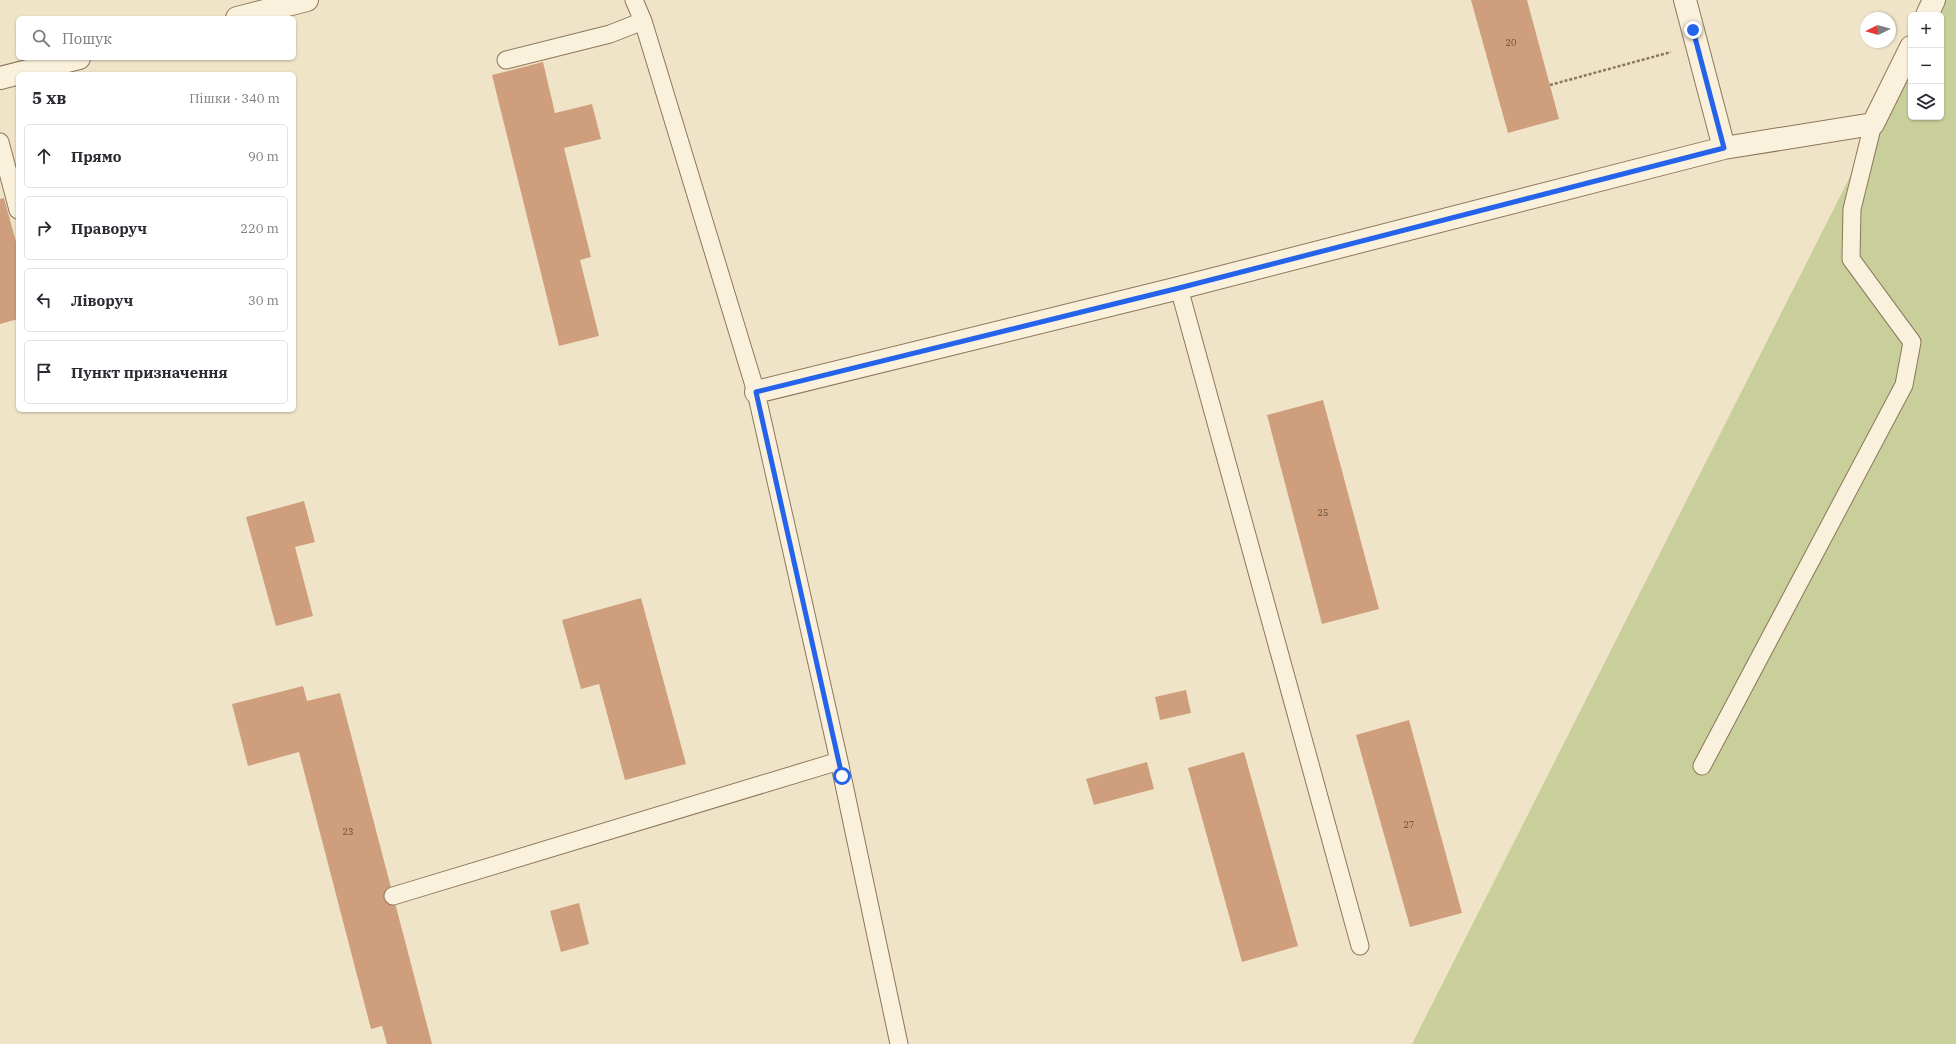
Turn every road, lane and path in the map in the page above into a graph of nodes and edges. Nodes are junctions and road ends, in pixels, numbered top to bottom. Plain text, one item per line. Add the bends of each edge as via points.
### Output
1 (308, 0) edge
2 (634, 0) edge
3 (1685, 0) edge
4 (1934, 0) edge
5 (1928, 12) edge
6 (245, 16) edge
7 (644, 21) junction
8 (1697, 45) junction
9 (1911, 48) edge
10 (71, 60) edge
11 (506, 60) dead end
12 (24, 72) edge
13 (16, 74) edge
14 (0, 78) edge
15 (1550, 85) dead end
16 (1873, 124) junction
17 (0, 142) edge
18 (1724, 148) junction
19 (16, 202) edge
20 (1179, 288) junction
21 (756, 392) junction
22 (839, 761) junction
23 (1702, 766) dead end
24 (393, 896) dead end
25 (1360, 946) dead end
26 (899, 1044) edge

1 - 6 street
2 - 7 lane
3 - 8 street
4 - 5 street
7 - 11 lane via 610,34
7 - 21 lane
8 - 15 path
8 - 18 street
9 - 16 street
10 - 12 street
13 - 14 street
16 - 18 street
16 - 23 lane via 1852,209 1851,259 1912,342 1904,385
17 - 19 lane
18 - 20 street
20 - 21 street
20 - 25 lane
21 - 22 lane
22 - 24 lane
22 - 26 lane

